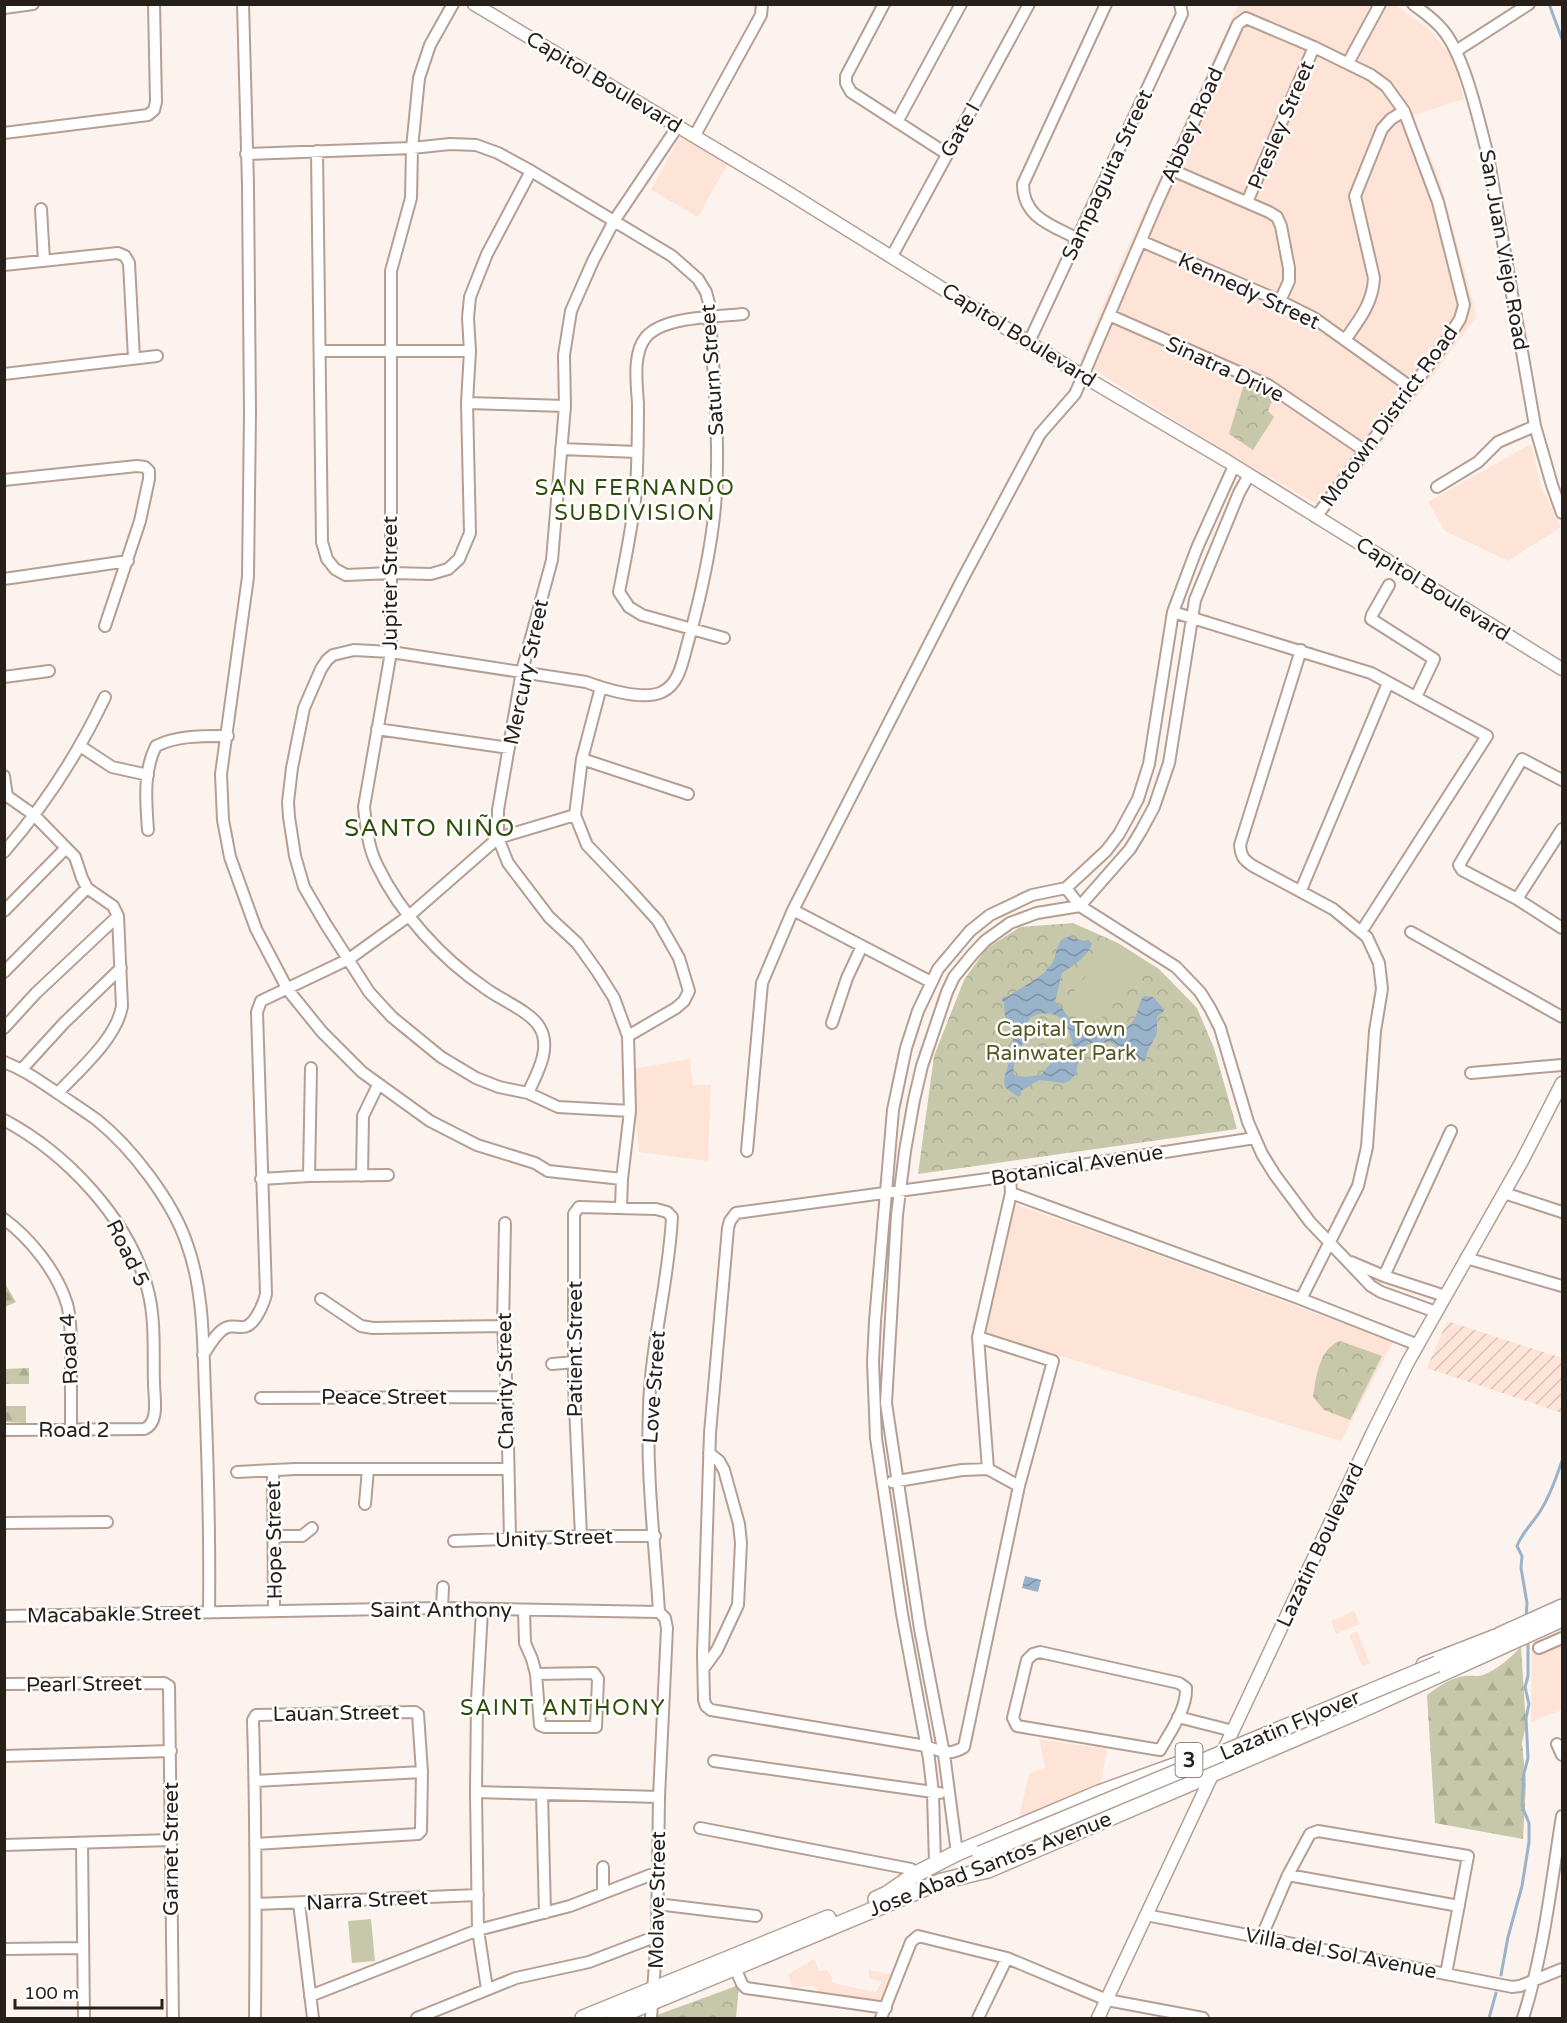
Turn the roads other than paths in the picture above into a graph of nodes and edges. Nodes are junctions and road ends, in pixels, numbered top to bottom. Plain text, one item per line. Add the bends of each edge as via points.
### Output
1 (33, 4) edge
2 (154, 4) edge
3 (243, 4) edge
4 (453, 4) edge
5 (474, 4) edge
6 (762, 4) edge
7 (884, 4) edge
8 (961, 4) edge
9 (1029, 4) edge
10 (1106, 4) edge
11 (1380, 4) edge
12 (1413, 4) edge
13 (1529, 4) edge
14 (1181, 6) edge
15 (4, 8) edge
16 (1250, 18) joint
17 (1314, 47) junction
18 (1456, 51) junction
19 (1348, 63) junction
20 (1404, 111) junction
21 (897, 122) junction
22 (678, 126) junction
23 (4, 133) edge
24 (694, 135) junction
25 (412, 148) junction
26 (317, 151) junction
27 (246, 154) junction
28 (947, 154) junction
29 (1172, 170) junction
30 (531, 171) junction
31 (1247, 202) junction
32 (41, 209) dead end
33 (614, 221) junction
34 (1078, 239) junction
35 (1141, 241) junction
36 (892, 256) junction
37 (44, 261) junction
38 (4, 265) edge
39 (1280, 301) junction
40 (743, 314) dead end
41 (1109, 315) junction
42 (710, 318) junction
43 (1345, 340) junction
44 (1029, 342) junction
45 (320, 351) junction
46 (391, 351) junction
47 (470, 351) junction
48 (157, 356) dead end
49 (134, 358) junction
50 (4, 374) edge
51 (1083, 376) junction
52 (1412, 388) junction
53 (467, 403) junction
54 (565, 406) junction
55 (1535, 426) junction
56 (561, 449) junction
57 (1365, 451) junction
58 (637, 452) junction
59 (1234, 466) junction
60 (1249, 475) junction
61 (4, 480) edge
62 (1437, 488) dead end
63 (1563, 513) edge
64 (1316, 517) junction
65 (128, 561) junction
66 (391, 573) junction
67 (4, 579) edge
68 (1389, 585) dead end
69 (1173, 612) junction
70 (1191, 618) junction
71 (105, 626) dead end
72 (691, 630) junction
73 (724, 638) dead end
74 (1301, 650) junction
75 (391, 652) junction
76 (1563, 669) edge
77 (50, 671) dead end
78 (522, 671) junction
79 (4, 677) edge
80 (1388, 683) junction
81 (601, 687) junction
82 (105, 697) dead end
83 (1416, 697) junction
84 (377, 729) junction
85 (228, 736) junction
86 (80, 746) junction
87 (509, 748) junction
88 (582, 759) junction
89 (4, 776) edge
90 (148, 776) junction
91 (1563, 780) edge
92 (688, 794) dead end
93 (6, 796) edge
94 (34, 814) junction
95 (575, 815) junction
96 (1563, 829) edge
97 (148, 830) dead end
98 (498, 838) junction
99 (66, 848) junction
100 (4, 852) edge
101 (87, 888) junction
102 (1066, 888) junction
103 (1301, 890) junction
104 (1517, 899) junction
105 (1080, 906) junction
106 (793, 910) junction
107 (4, 911) edge
108 (410, 915) junction
109 (118, 916) junction
110 (1563, 928) edge
111 (1361, 932) junction
112 (1411, 932) dead end
113 (862, 946) junction
114 (349, 959) junction
115 (121, 968) junction
116 (4, 972) edge
117 (931, 982) junction
118 (288, 990) junction
119 (1563, 1017) edge
120 (832, 1023) dead end
121 (4, 1028) edge
122 (628, 1036) junction
123 (4, 1062) edge
124 (1563, 1065) edge
125 (311, 1068) dead end
126 (22, 1069) junction
127 (1471, 1074) dead end
128 (1563, 1083) edge
129 (378, 1085) junction
130 (58, 1093) junction
131 (528, 1094) junction
132 (630, 1111) junction
133 (4, 1120) edge
134 (1452, 1131) dead end
135 (1254, 1138) junction
136 (747, 1151) dead end
137 (388, 1175) dead end
138 (309, 1176) junction
139 (362, 1176) junction
140 (1010, 1176) junction
141 (261, 1179) junction
142 (622, 1179) junction
143 (900, 1190) junction
144 (886, 1192) junction
145 (1011, 1193) junction
146 (1504, 1193) junction
147 (621, 1207) junction
148 (1563, 1212) edge
149 (4, 1219) edge
150 (505, 1224) dead end
151 (1330, 1243) junction
152 (1466, 1258) junction
153 (1345, 1259) junction
154 (1384, 1276) junction
155 (1563, 1286) edge
156 (1445, 1296) junction
157 (321, 1299) dead end
158 (1301, 1299) junction
159 (1436, 1312) junction
160 (503, 1326) junction
161 (201, 1327) junction
162 (228, 1327) junction
163 (978, 1337) junction
164 (1418, 1345) junction
165 (203, 1355) junction
166 (575, 1362) junction
167 (552, 1364) dead end
168 (507, 1397) junction
169 (261, 1398) dead end
170 (71, 1429) junction
171 (144, 1429) joint
172 (4, 1430) edge
173 (709, 1453) junction
174 (368, 1469) junction
175 (507, 1469) junction
176 (988, 1469) junction
177 (273, 1470) junction
178 (237, 1472) dead end
179 (898, 1481) junction
180 (884, 1483) junction
181 (1019, 1486) junction
182 (365, 1504) dead end
183 (107, 1522) dead end
184 (4, 1523) edge
185 (312, 1528) dead end
186 (275, 1536) junction
187 (581, 1536) junction
188 (655, 1536) junction
189 (510, 1539) junction
190 (454, 1541) dead end
191 (443, 1587) dead end
192 (1563, 1606) edge
193 (442, 1608) junction
194 (274, 1610) junction
195 (482, 1610) junction
196 (524, 1611) junction
197 (209, 1612) junction
198 (224, 1612) joint
199 (659, 1612) junction
200 (4, 1616) edge
201 (1563, 1619) edge
202 (1543, 1621) junction
203 (1503, 1638) junction
204 (1563, 1638) edge
205 (1539, 1648) dead end
206 (704, 1668) junction
207 (536, 1674) junction
208 (164, 1683) joint
209 (4, 1684) edge
210 (1178, 1717) junction
211 (1233, 1731) junction
212 (1557, 1743) dead end
213 (926, 1746) junction
214 (1221, 1750) junction
215 (171, 1751) junction
216 (944, 1754) junction
217 (1563, 1755) edge
218 (4, 1756) edge
219 (714, 1761) dead end
220 (1240, 1761) junction
221 (422, 1772) junction
222 (1214, 1773) junction
223 (255, 1781) junction
224 (476, 1792) junction
225 (933, 1793) junction
226 (542, 1794) junction
227 (949, 1794) junction
228 (659, 1797) junction
229 (1562, 1818) edge
230 (700, 1828) dead end
231 (171, 1840) junction
232 (82, 1844) junction
233 (255, 1844) junction
234 (4, 1845) edge
235 (957, 1853) junction
236 (982, 1858) junction
237 (935, 1863) junction
238 (603, 1867) dead end
239 (657, 1872) junction
240 (1558, 1873) edge
241 (916, 1874) junction
242 (1288, 1875) junction
243 (942, 1881) junction
244 (603, 1893) junction
245 (887, 1894) junction
246 (478, 1895) junction
247 (299, 1903) junction
248 (256, 1904) junction
249 (657, 1904) junction
250 (1460, 1906) junction
251 (545, 1914) junction
252 (1146, 1915) junction
253 (756, 1916) dead end
254 (478, 1930) junction
255 (657, 1936) junction
256 (1261, 1938) junction
257 (82, 1948) junction
258 (4, 1949) edge
259 (1007, 1958) junction
260 (733, 1963) junction
261 (1563, 1969) edge
262 (1446, 1974) junction
263 (1534, 1980) junction
264 (487, 1989) junction
265 (310, 1996) junction
266 (653, 1996) junction
267 (1107, 2000) junction
268 (883, 2013) edge
269 (84, 2019) edge
270 (173, 2019) edge
271 (255, 2019) edge
272 (313, 2019) edge
273 (417, 2019) edge
274 (583, 2019) edge
275 (614, 2019) edge
276 (651, 2019) edge
277 (978, 2019) edge
278 (1098, 2019) edge
279 (1203, 2019) edge
280 (1523, 2019) edge

1 - 15 street
2 - 23 street via 154,110 148,115
3 - 27 street
4 - 25 street, Jupiter Street via 430,45 419,78
5 - 22 main road, Capitol Boulevard
6 - 24 street via 761,15
7 - 21 street via 846,76 846,83 851,92
8 - 21 street
9 - 28 street, Gate I
10 - 34 street via 1023,184 1026,205 1034,215
11 - 19 street
12 - 18 street, San Juan Viejo Road via 1443,29
13 - 18 street
14 - 34 street, Sampaguita Street via 1182,14
16 - 17 street, Motown District Road
16 - 29 street, Abbey Road via 1243,18 1238,24
17 - 19 street, Motown District Road
17 - 31 street, Presley Street
18 - 55 street, San Juan Viejo Road via 1488,156
19 - 20 street, Motown District Road via 1386,86
20 - 43 street via 1382,129 1355,196 1374,278 1365,311
20 - 52 street, Motown District Road via 1438,202 1464,305 1457,324
21 - 28 street
22 - 24 main road, Capitol Boulevard
22 - 33 street, Mercury Street
24 - 36 main road, Capitol Boulevard
25 - 26 street, Saturn Street
25 - 30 street, Saturn Street via 476,146
25 - 46 street, Jupiter Street via 411,198 391,271
26 - 27 street, Saturn Street
26 - 45 street
27 - 85 street via 248,577
28 - 36 street, Gate I
29 - 31 street
29 - 35 street, Abbey Road
30 - 33 street, Saturn Street
30 - 47 street via 476,279 468,318
31 - 39 street via 1269,212 1281,226 1290,275
32 - 37 street
33 - 42 street, Saturn Street via 672,256 698,279 706,292
33 - 54 street, Mercury Street via 571,311 564,355
34 - 44 street, Sampaguita Street
35 - 39 street, Kennedy Street
35 - 41 street, Abbey Road
36 - 44 main road, Capitol Boulevard
37 - 38 street
37 - 49 street via 118,253 125,256 129,262
39 - 43 street, Kennedy Street
40 - 42 street
41 - 51 street, Abbey Road
41 - 57 street, Sinatra Drive via 1268,385
42 - 58 street via 660,327 642,343 637,376
42 - 72 street, Saturn Street via 717,468 712,531
43 - 52 street, Kennedy Street
44 - 51 main road, Capitol Boulevard
45 - 46 street
45 - 66 street via 322,542 327,559 346,575
46 - 47 street
46 - 66 street, Jupiter Street
47 - 53 street
48 - 49 street
49 - 50 street
51 - 59 main road, Capitol Boulevard
51 - 106 street, Abbey Road via 1075,394 1040,434
52 - 57 street, Motown District Road
53 - 54 street
53 - 66 street via 471,533 467,543 448,569 431,574
54 - 56 street, Mercury Street
55 - 62 street via 1498,442 1479,462
55 - 63 street, San Juan Viejo Road
56 - 58 street
56 - 78 street, Mercury Street via 552,560
57 - 64 street, Motown District Road
58 - 72 street via 635,499 619,592 628,607 642,615
59 - 60 main road, Capitol Boulevard
59 - 69 street
60 - 64 main road, Capitol Boulevard
60 - 70 street via 1195,600
61 - 65 street via 145,467 149,479
64 - 76 main road, Capitol Boulevard
65 - 67 street
65 - 71 street
66 - 75 street, Jupiter Street
68 - 83 street via 1371,618 1434,659
69 - 70 street
69 - 102 street via 1144,783 1119,834
70 - 74 street
70 - 105 street via 1169,763 1154,807 1130,849
72 - 73 street
72 - 81 street, Saturn Street via 675,682 667,689 642,695
74 - 80 street via 1371,673
74 - 103 street via 1240,845 1244,860
75 - 78 street, Saturn Street
75 - 84 street, Jupiter Street
75 - 114 street, Saturn Street via 354,650 327,660 304,708 292,768 289,817 304,887
77 - 79 street
78 - 81 street, Saturn Street
78 - 87 street, Mercury Street
80 - 83 street
80 - 103 street
81 - 88 street
82 - 86 street
83 - 111 street via 1487,736
84 - 87 street
84 - 108 street, Jupiter Street via 364,807 366,829 376,863
85 - 90 street via 166,741 156,746
85 - 118 street via 221,800 230,857 256,929
86 - 90 street via 112,767
86 - 94 street
87 - 98 street, Mercury Street via 498,810
88 - 92 street
88 - 95 street
89 - 93 street
90 - 97 street
91 - 104 street via 1522,759 1459,865
93 - 94 street
94 - 99 street
94 - 100 street
95 - 98 street
95 - 122 street via 587,845 658,921 680,958 689,991 684,1001
96 - 104 street
98 - 108 street
98 - 122 street, Mercury Street via 518,877 549,917 577,943 614,998
99 - 101 street via 75,857
99 - 107 street
101 - 109 street via 113,906
101 - 116 street
102 - 105 street
102 - 117 street via 1032,895 990,915 954,949
103 - 111 street
104 - 110 street
105 - 135 street via 1165,958 1200,992 1220,1028
105 - 143 street via 1037,913 1010,923 985,941 954,977 922,1066
106 - 113 street
106 - 136 street, Abbey Road via 762,983
108 - 114 street
108 - 131 street, Jupiter Street via 448,959 540,1028 544,1043 542,1062
109 - 115 street
109 - 121 street
111 - 151 street via 1379,963 1382,989 1367,1147 1358,1186
112 - 119 street
113 - 117 street
113 - 120 street
114 - 118 street
114 - 131 street, Saturn Street via 369,992 392,1017 441,1057 476,1078
115 - 126 street
115 - 130 street via 120,1017 107,1038
117 - 144 street via 906,1047 893,1110
118 - 129 street via 336,1047
118 - 141 street via 261,1001 257,1012
122 - 132 street, Mercury Street
123 - 126 street
124 - 127 street
125 - 138 street
126 - 130 street
128 - 146 main road, Lazatin Boulevard
129 - 139 street via 363,1116
129 - 142 street via 430,1121 477,1145 548,1171
130 - 161 street via 97,1120 151,1179 187,1244 199,1291
131 - 132 street, Saturn Street via 558,1107
132 - 142 street, Mercury Street
133 - 171 street, Road 5 via 41,1143 86,1184 110,1214 142,1271 152,1310 154,1388 154,1419
134 - 154 street
135 - 140 street, Botanical Avenue
135 - 151 street via 1275,1175
137 - 139 street
138 - 139 street
138 - 141 street
140 - 143 street, Botanical Avenue
140 - 145 street
141 - 162 street via 266,1294 248,1326
142 - 147 street, Mercury Street
143 - 144 street, Botanical Avenue
143 - 179 street via 886,1403
144 - 173 street, Botanical Avenue via 733,1216 728,1228
144 - 180 street via 873,1362 876,1438
145 - 158 street
145 - 163 street
146 - 148 street
146 - 152 main road, Lazatin Boulevard
147 - 166 street, Patient Street via 579,1207 574,1214
147 - 188 street, Love Street via 656,1209 672,1217 649,1407
149 - 170 street, Road 4 via 45,1262 67,1305
150 - 160 street, Charity Street
151 - 153 street
151 - 158 street
152 - 155 street
152 - 156 main road, Lazatin Boulevard
153 - 154 street
153 - 159 street via 1382,1292
154 - 156 street
156 - 159 main road, Lazatin Boulevard
157 - 160 street via 361,1326 373,1328
158 - 164 street
159 - 164 main road, Lazatin Boulevard
160 - 168 street, Charity Street
161 - 162 street
161 - 165 street
162 - 165 street
163 - 176 street
163 - 181 street via 1053,1361
164 - 211 main road, Lazatin Boulevard
165 - 197 street via 210,1521
166 - 167 street
166 - 187 street, Patient Street
168 - 169 street, Peace Street
168 - 175 street, Charity Street
170 - 171 street, Road 2
170 - 172 street, Road 2
173 - 206 street
173 - 206 street via 724,1470 741,1543 738,1605
174 - 175 street
174 - 177 street
174 - 182 street
175 - 189 street, Charity Street
176 - 179 street
176 - 181 street
177 - 178 street
177 - 186 street, Hope Street
179 - 180 street
179 - 216 street
180 - 213 street
181 - 216 street via 964,1747
183 - 184 street
185 - 186 street via 302,1536
186 - 194 street, Hope Street
187 - 188 street, Unity Street
187 - 189 street, Unity Street
188 - 199 street, Love Street
189 - 190 street, Unity Street
191 - 193 street
192 - 202 highway, Jose Abad Santos Avenue / 3
193 - 194 street, Saint Anthony
193 - 195 street, Saint Anthony
194 - 198 street, Saint Anthony
195 - 196 street, Saint Anthony
195 - 224 street
196 - 199 street, Saint Anthony
196 - 207 street via 525,1643
197 - 198 street, Macabakle Street
197 - 200 street, Macabakle Street
199 - 228 street, Molave Street via 667,1628
201 - 202 highway, Jose Abad Santos Avenue / 3
202 - 203 highway, Jose Abad Santos Avenue / 3
203 - 214 highway, Jose Abad Santos Avenue / 3 via 1377,1682
203 - 220 highway, Jose Abad Santos Avenue / 3 via 1359,1711
203 - 236 highway, Lazatin Flyover / 3
204 - 205 street
206 - 213 street via 704,1700 711,1710
207 - 207 street via 542,1727 596,1727 598,1679 594,1673
208 - 209 street, Pearl Street
208 - 215 street, Garnet Street via 169,1686
210 - 210 street via 1186,1695 1186,1688 1179,1683 1040,1652 1027,1660 1013,1718 1017,1726 1160,1750
210 - 211 street
211 - 214 main road, Lazatin Boulevard
212 - 217 street
213 - 216 street
213 - 225 street
214 - 220 highway
214 - 222 main road, Lazatin Boulevard
214 - 235 highway, Jose Abad Santos Avenue / 3 via 1099,1793
215 - 218 street
215 - 231 street, Garnet Street
216 - 227 street
219 - 225 street
220 - 222 highway, Jose Abad Santos Avenue / 3
221 - 223 street
221 - 223 street, Lauan Street via 419,1717 415,1712 256,1715
221 - 233 street via 418,1834
222 - 243 highway, Jose Abad Santos Avenue / 3 via 988,1870
222 - 252 main road, Lazatin Boulevard
223 - 233 street
224 - 226 street
224 - 246 street
225 - 227 street
225 - 237 street
226 - 228 street
226 - 251 street
227 - 235 street
228 - 239 street, Molave Street
229 - 240 street
230 - 241 street via 910,1869
231 - 232 street
231 - 270 street, Garnet Street
232 - 234 street
232 - 257 street
233 - 248 street
235 - 237 highway, Jose Abad Santos Avenue / 3
236 - 243 highway, Lazatin Flyover / 3
236 - 245 highway, Lazatin Flyover / 3
237 - 241 highway, Jose Abad Santos Avenue / 3
238 - 244 street
239 - 244 street
239 - 249 street, Molave Street
240 - 263 street
241 - 245 highway, Jose Abad Santos Avenue / 3
242 - 250 street
242 - 250 street via 1306,1839 1318,1831 1468,1856
242 - 256 street
243 - 260 highway, Jose Abad Santos Avenue / 3
244 - 251 street
245 - 260 highway, Jose Abad Santos Avenue / 3
246 - 247 street, Narra Street
246 - 254 street
247 - 248 street, Narra Street
247 - 265 street
248 - 271 street
249 - 253 street
249 - 255 street, Molave Street
250 - 262 street
251 - 254 street
252 - 256 street, Villa del Sol Avenue
252 - 267 main road, Lazatin Boulevard
254 - 264 street
254 - 265 street
255 - 264 street via 589,1962 516,1978
255 - 266 street, Molave Street
256 - 262 street, Villa del Sol Avenue
257 - 258 street
257 - 269 street
259 - 267 street
259 - 268 street via 918,1936 911,1942
259 - 277 street
260 - 266 highway, Jose Abad Santos Avenue / 3
260 - 268 street via 746,1988
261 - 263 street, Villa del Sol Avenue
262 - 263 street, Villa del Sol Avenue via 1512,1987
263 - 280 street
264 - 273 street
265 - 272 street
266 - 274 highway, Jose Abad Santos Avenue / 3
266 - 275 highway, Jose Abad Santos Avenue / 3
266 - 276 street, Molave Street
267 - 278 main road, Lazatin Boulevard
267 - 279 street

